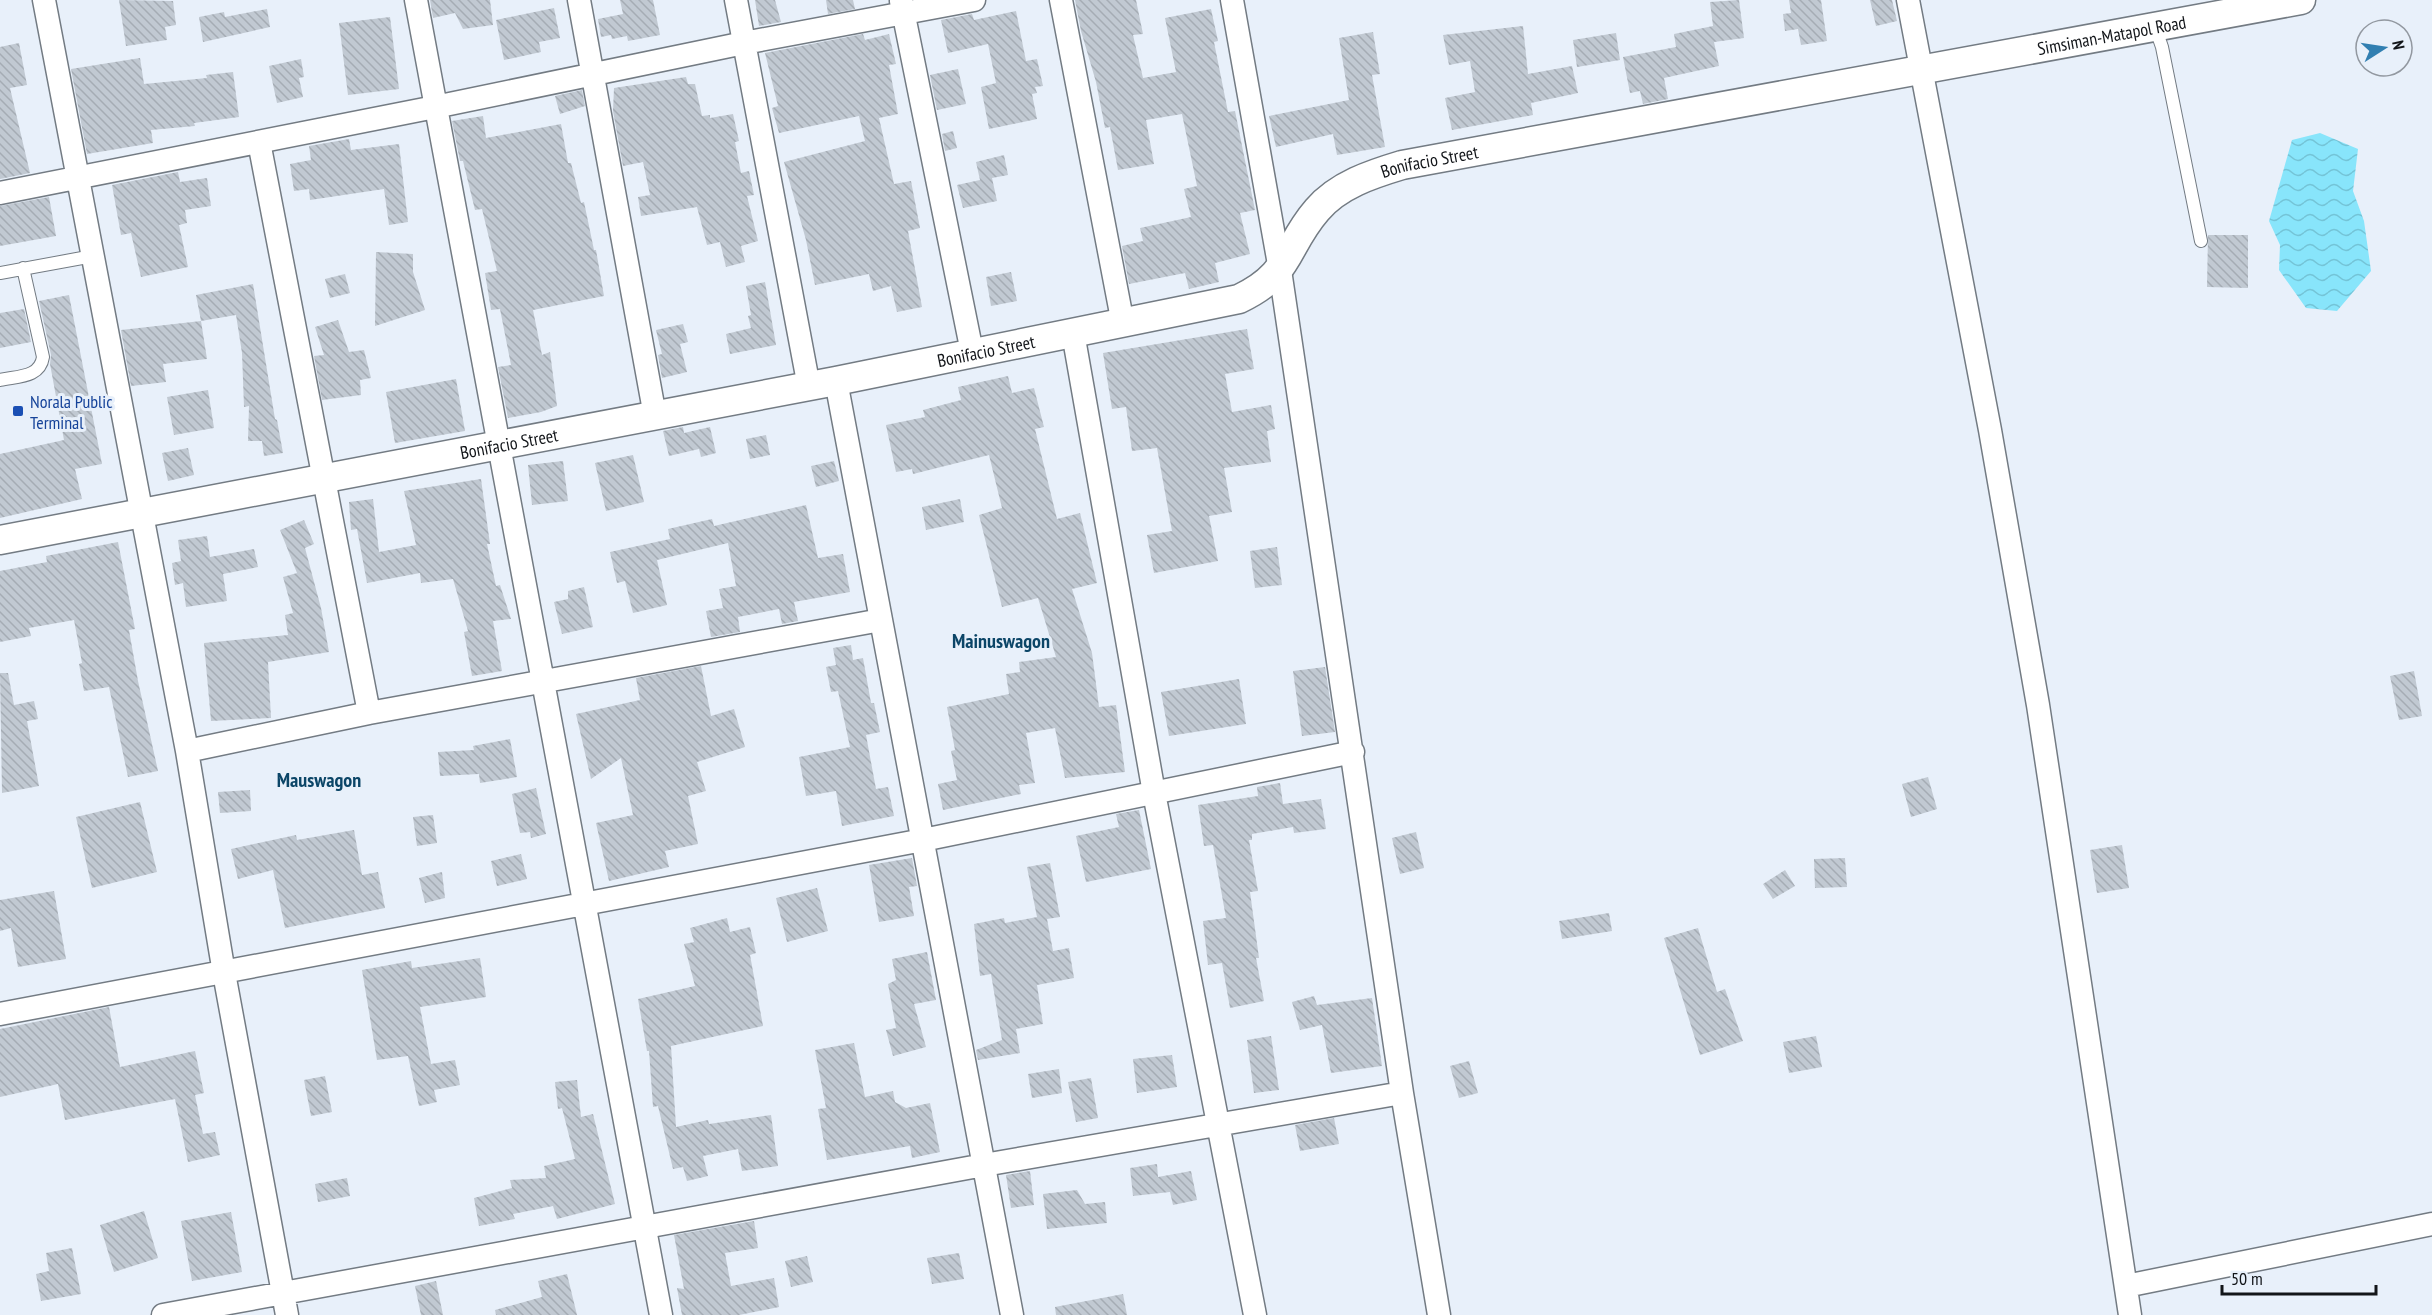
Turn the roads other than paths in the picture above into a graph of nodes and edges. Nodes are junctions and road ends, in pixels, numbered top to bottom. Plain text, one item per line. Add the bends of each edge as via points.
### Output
1 (44, 0) edge
2 (416, 0) edge
3 (579, 0) edge
4 (736, 0) edge
5 (974, 0) edge
6 (1061, 0) edge
7 (1232, 0) edge
8 (1908, 0) edge
9 (2301, 0) edge
10 (902, 7) edge
11 (2155, 26) junction
12 (744, 43) junction
13 (1920, 69) junction
14 (594, 73) junction
15 (435, 107) junction
16 (259, 142) junction
17 (78, 178) junction
18 (0, 193) edge
19 (2201, 241) dead end
20 (93, 256) junction
21 (23, 268) junction
22 (1280, 270) junction
23 (0, 273) edge
24 (1123, 324) junction
25 (1073, 333) junction
26 (972, 352) junction
27 (0, 380) edge
28 (822, 384) junction
29 (655, 416) junction
30 (499, 445) junction
31 (323, 479) junction
32 (142, 514) junction
33 (0, 540) edge
34 (881, 620) junction
35 (543, 682) junction
36 (369, 713) junction
37 (187, 751) junction
38 (1353, 752) junction
39 (1154, 793) junction
40 (922, 840) junction
41 (584, 904) junction
42 (224, 973) junction
43 (0, 1014) edge
44 (1402, 1094) junction
45 (1218, 1124) junction
46 (984, 1165) junction
47 (2432, 1224) edge
48 (645, 1229) junction
49 (2127, 1286) junction
50 (285, 1304) edge
51 (163, 1315) edge
52 (661, 1315) edge
53 (1012, 1315) edge
54 (1255, 1315) edge
55 (1439, 1315) edge
56 (2130, 1315) edge

1 - 17 street
2 - 15 street
3 - 14 street
4 - 12 street
5 - 10 street
6 - 24 street
7 - 22 street
8 - 13 street
9 - 11 street, Simsiman-Matapol Road
10 - 12 street
10 - 26 street
11 - 13 street, Simsiman-Matapol Road
11 - 19 lane
12 - 14 street
12 - 28 street
13 - 22 street, Bonifacio Street via 1382,171 1345,187 1316,210
13 - 49 street via 2032,671
14 - 15 street
14 - 29 street
15 - 16 street
15 - 30 street
16 - 17 street
16 - 31 street
17 - 18 street
17 - 20 street
20 - 21 lane
20 - 32 street
21 - 23 lane
21 - 27 lane via 42,366 34,373
22 - 24 street, Bonifacio Street via 1268,283 1239,299
22 - 38 street
24 - 25 street, Bonifacio Street
25 - 26 street, Bonifacio Street
25 - 39 street
26 - 28 street, Bonifacio Street
28 - 29 street, Bonifacio Street
28 - 34 street
29 - 30 street, Bonifacio Street
30 - 31 street, Bonifacio Street
30 - 35 street
31 - 32 street, Bonifacio Street
31 - 36 street
32 - 33 street, Bonifacio Street
32 - 37 street
34 - 35 street
34 - 40 street
35 - 36 street
35 - 41 street
36 - 37 street
37 - 42 street
38 - 39 street
38 - 44 street
39 - 40 street
39 - 45 street
40 - 41 street
40 - 46 street
41 - 42 street
41 - 48 street
42 - 43 street
42 - 50 street
44 - 45 street
44 - 55 street
45 - 46 street
45 - 54 street
46 - 48 street
46 - 53 street
47 - 49 street
48 - 50 street
48 - 52 street
49 - 56 street
50 - 51 street

